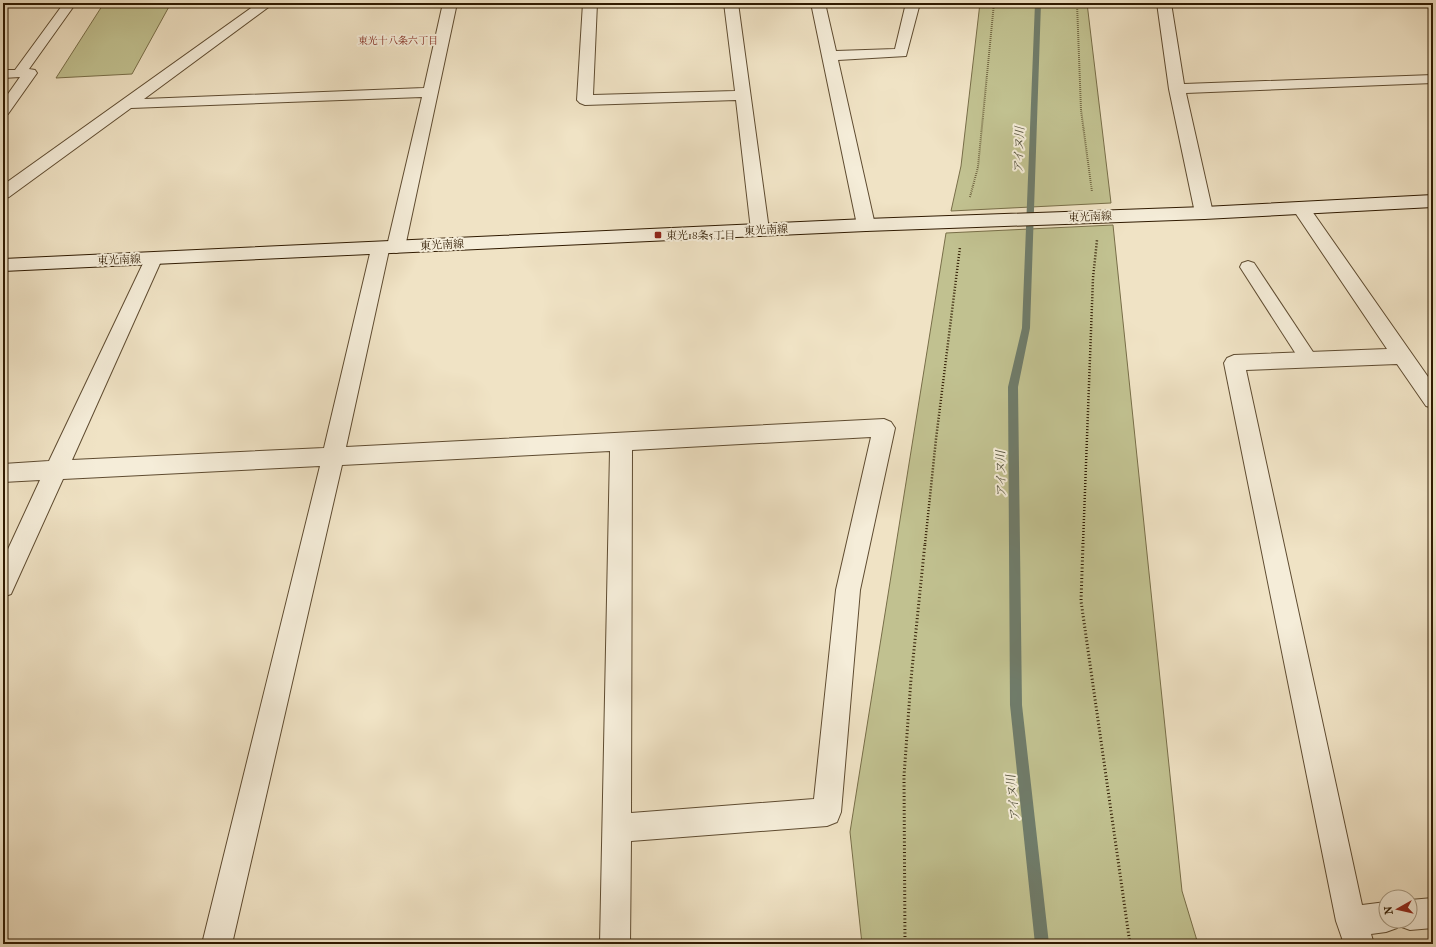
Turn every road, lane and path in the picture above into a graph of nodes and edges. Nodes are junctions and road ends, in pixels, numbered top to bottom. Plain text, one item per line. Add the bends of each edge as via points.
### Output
1 (70, 3) edge
2 (267, 3) edge
3 (450, 3) edge
4 (590, 3) edge
5 (731, 3) edge
6 (818, 3) edge
7 (913, 3) edge
8 (994, 3) edge
9 (1077, 3) edge
10 (1164, 3) edge
11 (830, 56) junction
12 (3, 74) edge
13 (19, 74) junction
14 (1433, 79) edge
15 (1177, 89) junction
16 (429, 92) junction
17 (741, 95) junction
18 (125, 104) junction
19 (3, 112) edge
20 (3, 193) edge
21 (1433, 201) edge
22 (1301, 208) junction
23 (1204, 213) junction
24 (1087, 217) junction
25 (973, 221) junction
26 (866, 225) junction
27 (760, 230) junction
28 (388, 248) junction
29 (153, 259) junction
30 (3, 265) edge
31 (1248, 267) dead end
32 (1402, 356) junction
33 (1309, 360) junction
34 (1433, 400) edge
35 (622, 441) junction
36 (333, 455) junction
37 (57, 470) junction
38 (3, 472) edge
39 (3, 586) edge
40 (616, 828) junction
41 (1433, 913) edge
42 (1418, 914) edge
43 (1378, 921) edge
44 (1355, 932) edge
45 (217, 944) edge
46 (615, 944) edge
47 (905, 944) edge
48 (1130, 944) edge

1 - 13 lane
2 - 18 street
3 - 16 street
4 - 17 street via 585,100
5 - 17 street
6 - 11 street
7 - 11 street via 901,53
8 - 25 path
9 - 24 path
10 - 15 street
11 - 26 street
12 - 13 lane
13 - 19 lane via 30,73
14 - 15 street
15 - 23 street
16 - 18 street
16 - 28 street
17 - 27 street
18 - 20 street
21 - 22 street, 東光南線
22 - 23 street, 東光南線
22 - 32 street
23 - 24 street, 東光南線
24 - 25 street, 東光南線
24 - 48 path via 1097,242 1093,278 1081,601
25 - 26 street, 東光南線
25 - 47 path via 960,249 936,439 911,679 904,776
26 - 27 street, 東光南線
27 - 28 street, 東光南線
28 - 29 street, 東光南線
28 - 36 street
29 - 30 street, 東光南線
29 - 37 street
31 - 33 lane
32 - 33 street
32 - 34 street
33 - 44 street via 1234,363
35 - 36 street
35 - 40 street
35 - 40 street via 884,428 848,590 828,812
36 - 37 street
36 - 45 street
37 - 38 street
37 - 39 street
40 - 46 street
41 - 42 street
43 - 44 street

